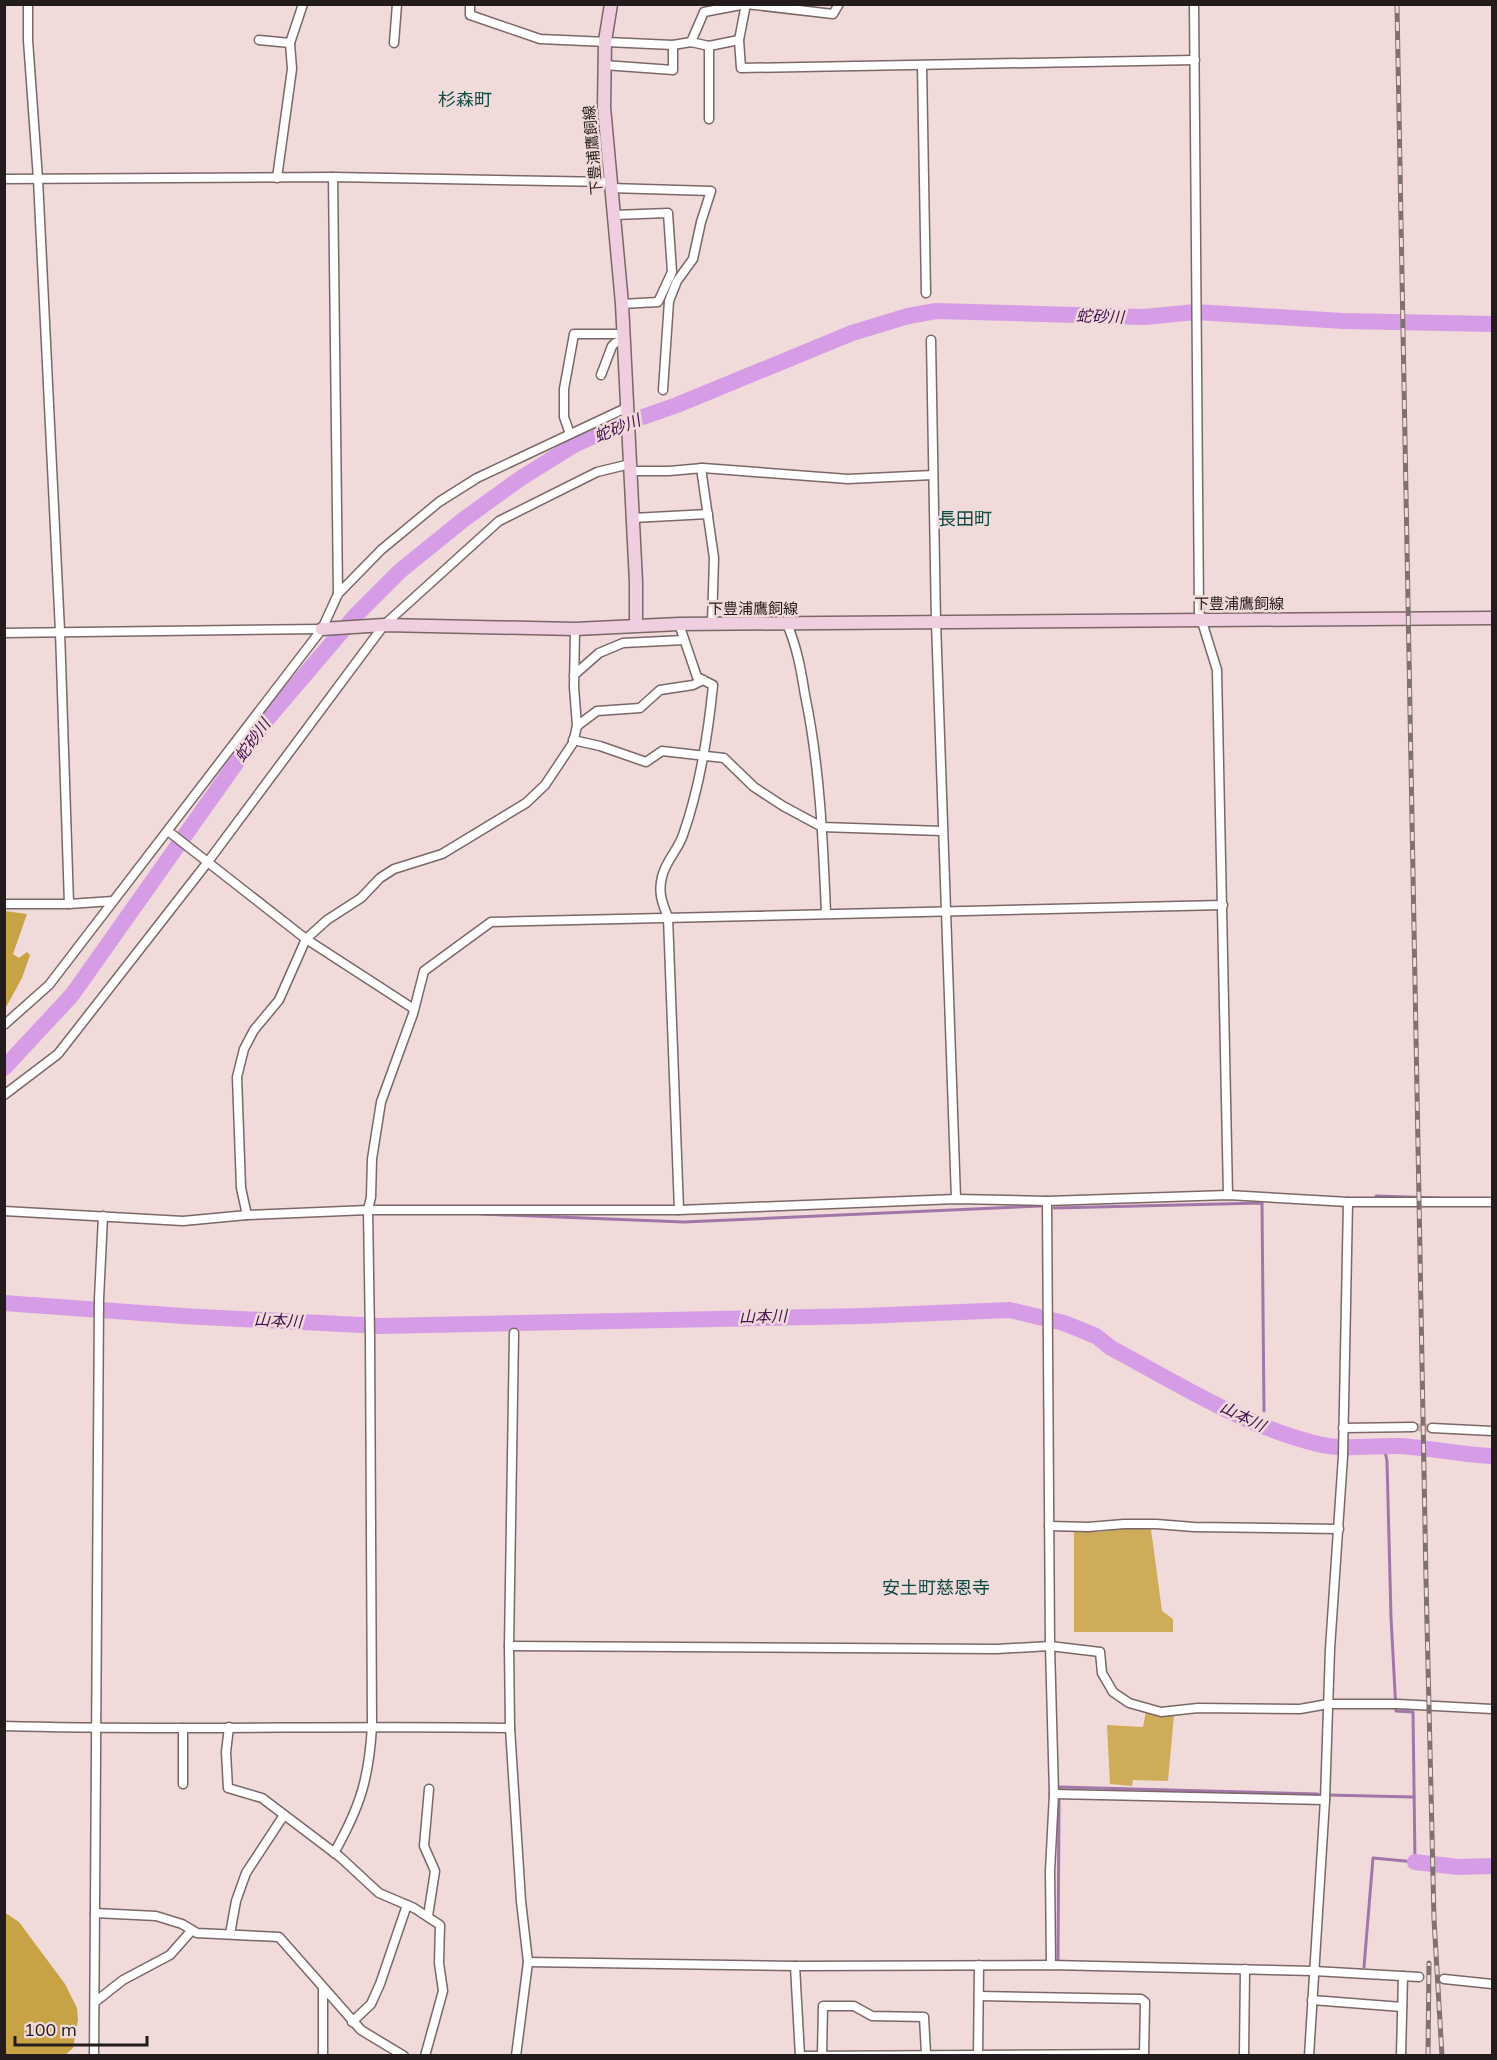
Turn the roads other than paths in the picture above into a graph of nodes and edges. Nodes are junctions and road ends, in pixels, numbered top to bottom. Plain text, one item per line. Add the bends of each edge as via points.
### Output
1 (28, 4) edge
2 (303, 4) edge
3 (397, 4) edge
4 (470, 4) edge
5 (611, 4) edge
6 (746, 4) edge
7 (839, 4) edge
8 (1194, 4) edge
9 (259, 40) dead end
10 (739, 40) junction
11 (605, 41) junction
12 (691, 42) junction
13 (290, 43) junction
14 (394, 44) dead end
15 (673, 45) junction
16 (709, 46) junction
17 (1194, 60) junction
18 (604, 65) junction
19 (922, 66) junction
20 (709, 119) dead end
21 (333, 177) junction
22 (277, 178) junction
23 (4, 179) edge
24 (38, 179) junction
25 (610, 185) junction
26 (614, 215) junction
27 (926, 293) dead end
28 (622, 304) junction
29 (624, 337) junction
30 (931, 340) dead end
31 (601, 375) dead end
32 (663, 390) dead end
33 (628, 407) junction
34 (570, 434) junction
35 (630, 467) junction
36 (701, 468) junction
37 (933, 475) junction
38 (708, 514) junction
39 (633, 518) junction
40 (338, 594) junction
41 (1492, 618) edge
42 (1200, 619) junction
43 (936, 622) junction
44 (679, 624) junction
45 (712, 624) junction
46 (787, 624) junction
47 (384, 625) junction
48 (636, 626) junction
49 (322, 629) junction
50 (575, 629) junction
51 (60, 631) junction
52 (4, 633) edge
53 (684, 639) junction
54 (623, 643) junction
55 (574, 675) junction
56 (703, 680) junction
57 (576, 726) junction
58 (573, 740) junction
59 (703, 757) junction
60 (822, 827) junction
61 (168, 831) junction
62 (942, 831) junction
63 (207, 862) junction
64 (113, 901) junction
65 (4, 904) edge
66 (69, 904) junction
67 (1223, 905) junction
68 (826, 913) junction
69 (947, 913) junction
70 (668, 917) junction
71 (306, 939) junction
72 (414, 1009) junction
73 (4, 1025) edge
74 (4, 1095) edge
75 (1228, 1195) junction
76 (956, 1198) junction
77 (1047, 1201) junction
78 (1348, 1202) junction
79 (1492, 1202) edge
80 (368, 1210) junction
81 (679, 1210) junction
82 (4, 1211) edge
83 (247, 1215) junction
84 (103, 1216) junction
85 (514, 1333) dead end
86 (1413, 1427) tunnel mouth
87 (1432, 1428) tunnel mouth
88 (1343, 1430) junction
89 (1492, 1431) edge
90 (1049, 1526) junction
91 (1339, 1529) junction
92 (509, 1646) junction
93 (1050, 1646) junction
94 (1328, 1704) junction
95 (1492, 1709) edge
96 (4, 1726) edge
97 (372, 1726) junction
98 (229, 1727) junction
99 (183, 1728) junction
100 (510, 1728) junction
101 (97, 1729) junction
102 (183, 1784) dead end
103 (429, 1789) dead end
104 (1054, 1794) junction
105 (1325, 1800) junction
106 (285, 1815) junction
107 (334, 1853) junction
108 (407, 1905) junction
109 (95, 1913) junction
110 (428, 1916) junction
111 (192, 1930) junction
112 (230, 1934) junction
113 (528, 1962) junction
114 (979, 1965) junction
115 (1051, 1965) junction
116 (795, 1966) junction
117 (1245, 1969) junction
118 (1314, 1971) junction
119 (1403, 1976) junction
120 (1419, 1977) dead end
121 (1444, 1979) dead end
122 (1492, 1984) edge
123 (323, 1989) junction
124 (979, 1996) junction
125 (1312, 2000) junction
126 (95, 2001) junction
127 (1402, 2007) junction
128 (352, 2022) junction
129 (822, 2054) edge
130 (926, 2054) edge
131 (94, 2055) edge
132 (323, 2055) edge
133 (404, 2055) edge
134 (425, 2055) edge
135 (516, 2055) edge
136 (978, 2055) edge
137 (1144, 2055) edge
138 (1244, 2055) edge
139 (1310, 2055) edge
140 (1401, 2055) edge

1 - 24 street
2 - 13 street
3 - 14 street
4 - 11 street via 470,15 540,39
5 - 11 main road, 下豊浦鷹飼線
6 - 12 street via 704,12
7 - 10 street via 833,14 746,4
8 - 17 street
9 - 13 street
10 - 16 street
10 - 19 street via 741,68
11 - 15 street
11 - 18 main road, 下豊浦鷹飼線
12 - 15 street
12 - 16 street
13 - 22 street via 292,69
15 - 18 street via 673,70
16 - 20 street
17 - 19 street
17 - 42 street
18 - 25 main road, 下豊浦鷹飼線
19 - 27 street
21 - 22 street
21 - 25 street
21 - 40 street
22 - 24 street
23 - 24 street
24 - 51 street
25 - 26 main road, 下豊浦鷹飼線
25 - 32 street via 711,191 693,259 669,301
26 - 28 main road, 下豊浦鷹飼線
26 - 28 street via 668,213 671,232 672,272 658,302
28 - 29 main road, 下豊浦鷹飼線
29 - 31 street via 612,346
29 - 33 main road, 下豊浦鷹飼線
29 - 34 street via 574,334 564,389 564,417
30 - 37 street
33 - 34 street
33 - 35 main road, 下豊浦鷹飼線
34 - 40 street via 477,478 439,502 381,550
35 - 36 street via 669,471
35 - 39 main road, 下豊浦鷹飼線
35 - 47 street via 597,472 499,521
36 - 37 street via 848,479
36 - 38 street
37 - 43 street
38 - 39 street
38 - 45 street via 715,575
39 - 48 main road, 下豊浦鷹飼線
40 - 49 street
41 - 42 main road, 下豊浦鷹飼線
42 - 43 main road, 下豊浦鷹飼線
42 - 67 street via 1217,670
43 - 46 main road, 下豊浦鷹飼線
43 - 62 street
44 - 45 main road, 下豊浦鷹飼線
44 - 48 main road, 下豊浦鷹飼線
44 - 53 street
45 - 46 main road, 下豊浦鷹飼線
46 - 60 street via 795,643 812,728
47 - 49 main road
47 - 50 main road
47 - 63 street
48 - 50 main road
48 - 54 street
49 - 51 street
49 - 61 street
50 - 55 street
51 - 52 street
51 - 66 street
53 - 54 street
53 - 56 street via 697,677
54 - 55 street via 599,654
55 - 57 street
56 - 57 street via 693,686 660,690 640,708 597,711
56 - 59 street via 713,685
57 - 58 street
58 - 59 street via 646,762 662,751
58 - 71 street via 545,785 526,802 442,854 394,869
59 - 60 street via 724,759 754,787
59 - 70 street via 682,838 662,874 659,894
60 - 62 street
60 - 68 street
61 - 63 street
61 - 64 street
62 - 69 street
63 - 71 street
63 - 74 street via 58,1054
64 - 66 street
64 - 73 street via 49,985
65 - 66 street
67 - 69 street
67 - 75 street
68 - 69 street
68 - 70 street
69 - 76 street
70 - 72 street via 491,922 424,971
70 - 81 street
71 - 72 street
71 - 83 street via 279,1000 244,1049 237,1077 241,1188
72 - 80 street via 381,1102
75 - 77 street
75 - 78 street
76 - 77 street
76 - 81 street
77 - 90 street
78 - 79 street
78 - 88 street
80 - 81 street
80 - 83 street
80 - 97 street
82 - 84 street
83 - 84 street via 183,1221
84 - 101 street via 99,1299
85 - 92 street
86 - 88 street
87 - 89 street
88 - 91 street
90 - 91 street via 1156,1524
90 - 93 street
91 - 94 street
92 - 93 street
92 - 100 street
93 - 94 street via 1100,1652 1102,1673 1113,1692 1150,1710 1167,1713 1198,1708 1300,1709
93 - 104 street
94 - 95 street
94 - 105 street
96 - 101 street
97 - 98 street
97 - 100 street
97 - 107 street via 365,1784
98 - 99 street
98 - 106 street via 228,1788 262,1798
99 - 101 street
99 - 102 street
100 - 113 street
101 - 109 street
103 - 110 street via 424,1846 435,1871
104 - 105 street
104 - 115 street
105 - 118 street
106 - 107 street
106 - 112 street via 246,1873
107 - 108 street via 379,1893
108 - 110 street
108 - 128 street via 371,2004
109 - 111 street via 156,1916
109 - 126 street
110 - 134 street via 440,1924 443,1991
111 - 112 street
111 - 126 street via 170,1955 123,1980
112 - 123 street via 279,1937
113 - 116 street
113 - 135 street
114 - 115 street
114 - 116 street
114 - 124 street
115 - 117 street
116 - 129 street via 800,2055
117 - 118 street
117 - 138 street
118 - 119 street
118 - 125 street
119 - 120 street
119 - 127 street
121 - 122 street
123 - 128 street
123 - 132 street
124 - 136 street
124 - 137 street via 1141,1999 1145,2002
125 - 127 street
125 - 139 street
126 - 131 street
127 - 140 street
128 - 133 street
129 - 130 street
129 - 130 street via 823,2006 854,2006 872,2016 924,2017
130 - 136 street
136 - 137 street

